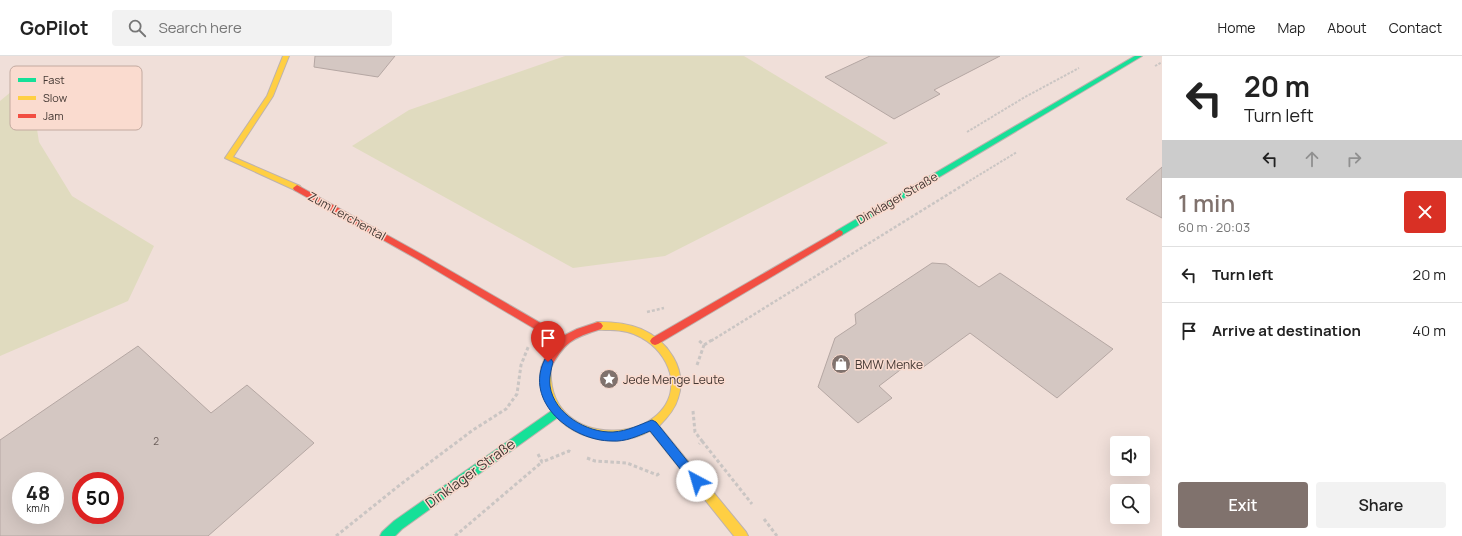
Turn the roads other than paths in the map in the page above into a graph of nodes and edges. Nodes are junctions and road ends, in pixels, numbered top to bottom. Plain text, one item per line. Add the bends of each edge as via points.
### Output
1 (286, 56) edge
2 (1139, 56) edge
3 (563, 341) junction
4 (655, 341) junction
5 (557, 412) junction
6 (652, 425) junction
7 (386, 536) edge
8 (742, 536) edge

1 - 3 main road, Zum Lerchental via 270,96 229,158 296,187
2 - 4 main road, Dinklager Straße
3 - 4 main road via 579,331 598,326 619,326 638,331
3 - 5 main road via 554,350 545,374 549,400
4 - 6 main road via 671,363 676,383 673,399 665,413
5 - 6 main road via 571,425 590,433 612,437 633,434
5 - 7 main road, Dinklager Straße
6 - 8 main road

